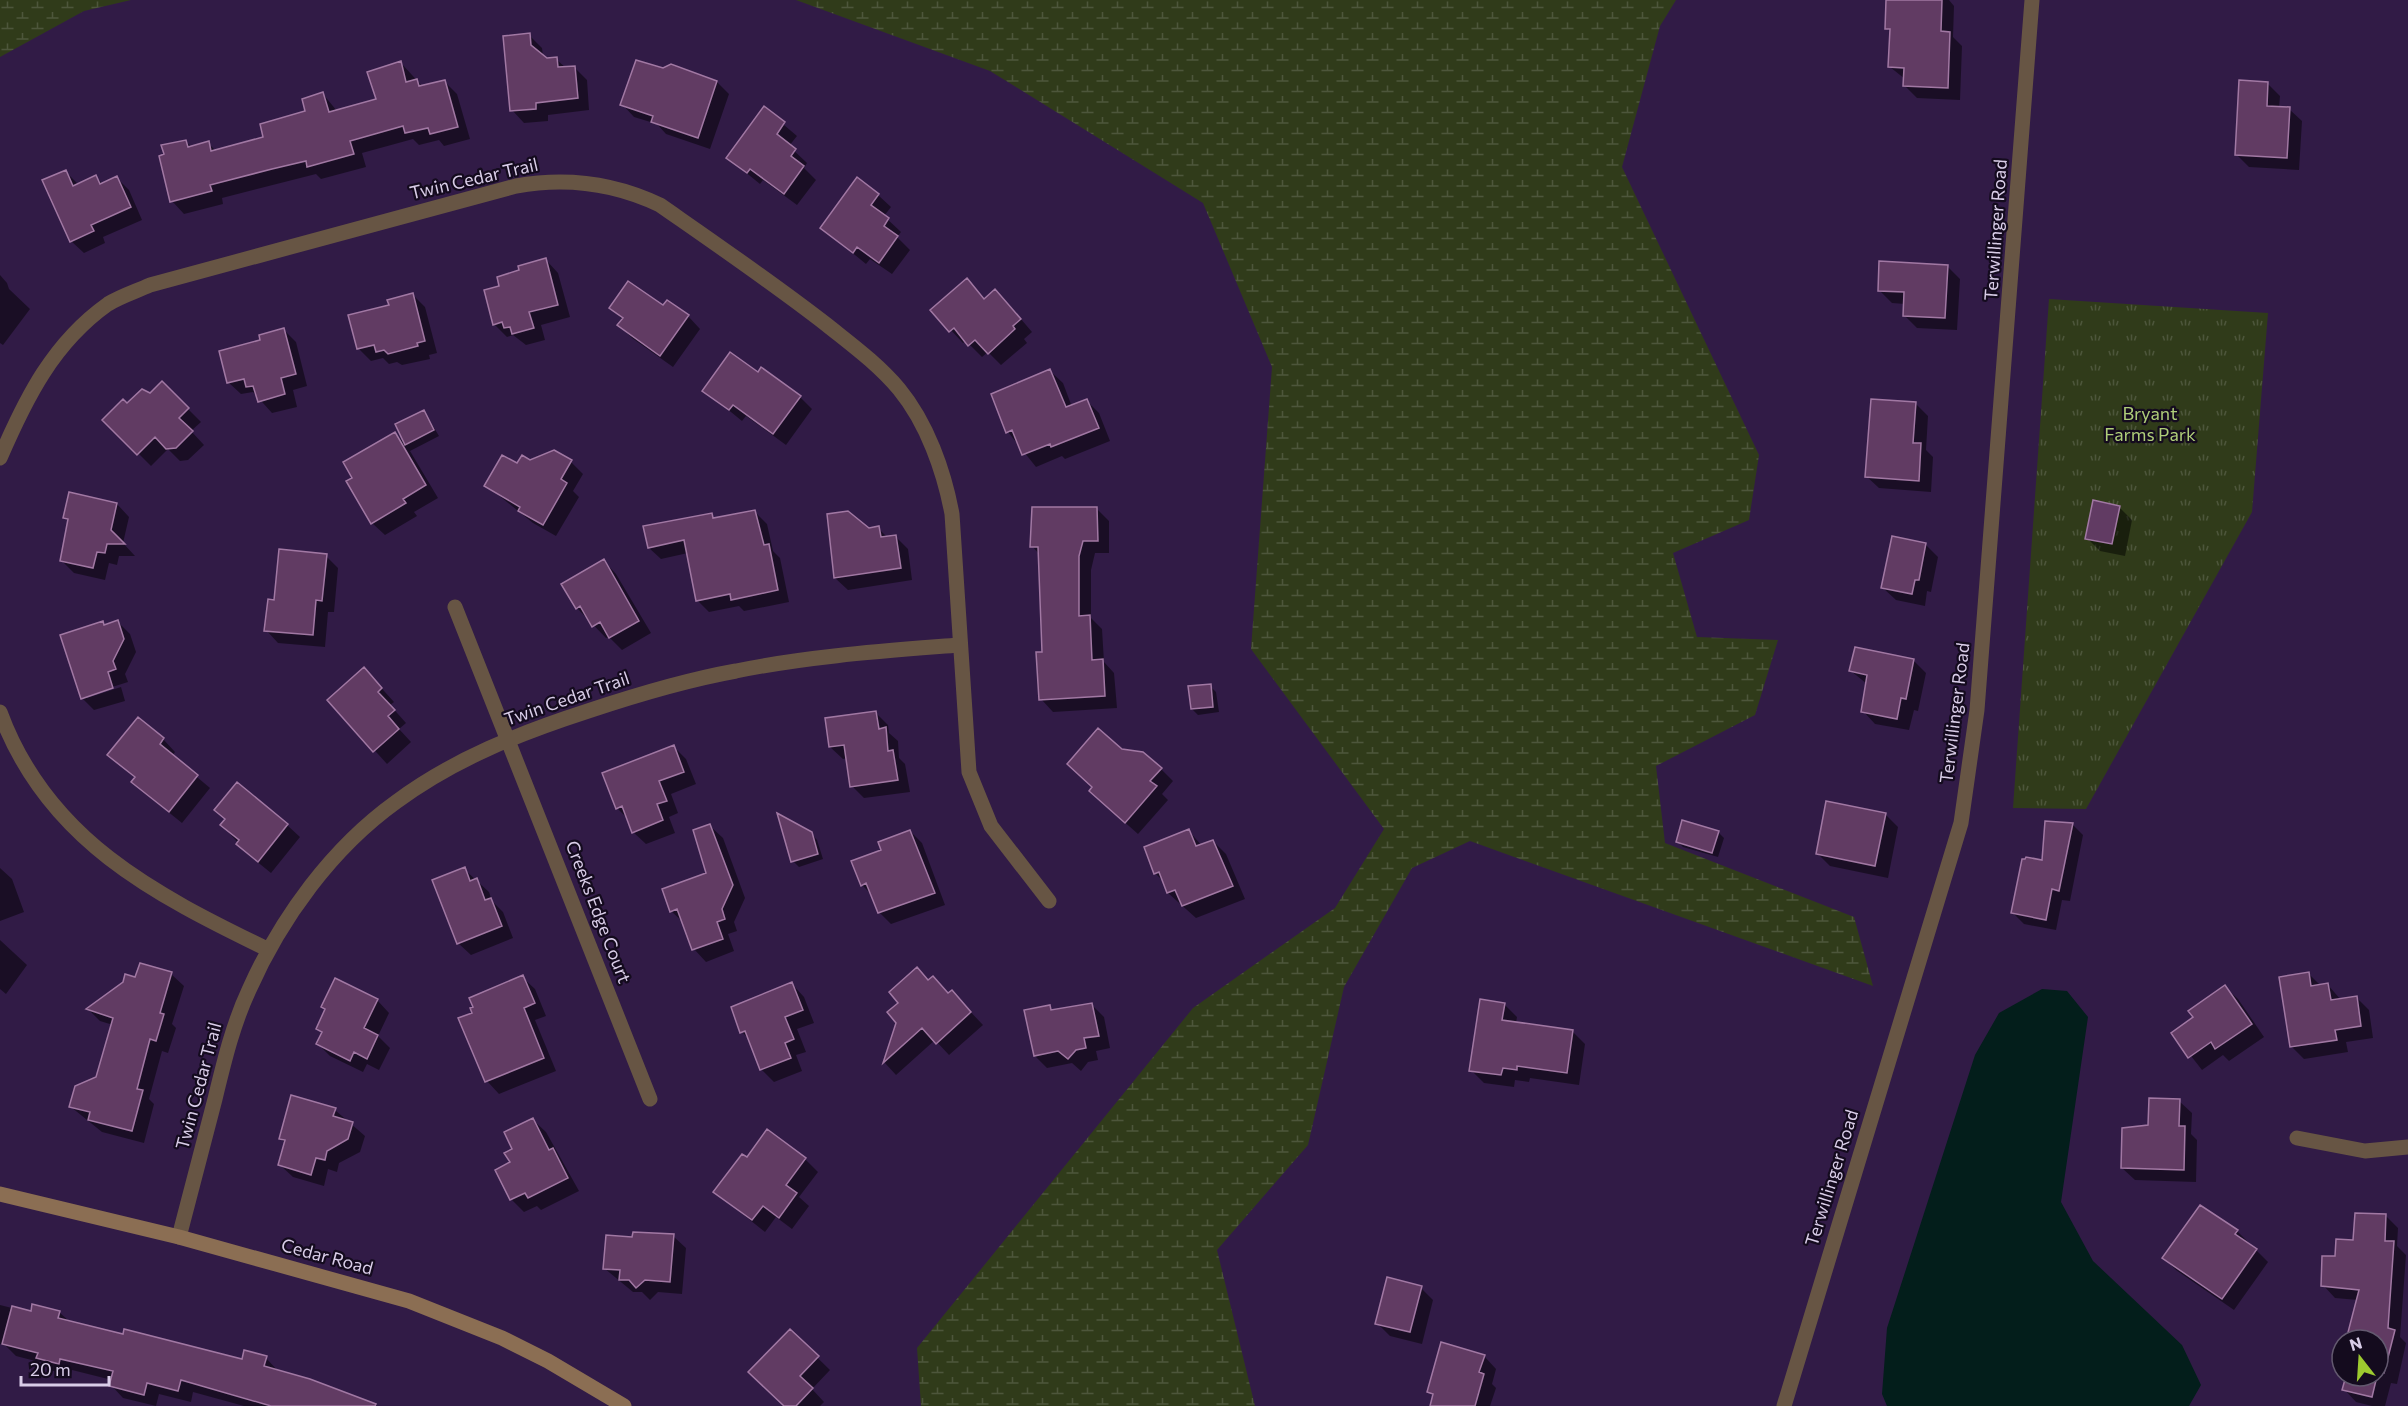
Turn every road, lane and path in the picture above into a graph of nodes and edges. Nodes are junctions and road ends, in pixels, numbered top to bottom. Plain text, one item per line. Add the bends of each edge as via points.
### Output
1 (2032, 0) edge
2 (4, 439) edge
3 (0, 458) edge
4 (455, 607) dead end
5 (959, 645) junction
6 (0, 712) edge
7 (509, 739) junction
8 (6, 750) edge
9 (1049, 901) dead end
10 (269, 950) junction
11 (650, 1099) dead end
12 (2297, 1138) dead end
13 (2408, 1147) edge
14 (0, 1194) edge
15 (179, 1237) junction
16 (624, 1406) edge
17 (1784, 1406) edge

1 - 17 street, Terwillinger Road via 1977,710 1961,823
2 - 3 street, Twin Cedar Trail
2 - 5 street, Twin Cedar Trail via 55,352 110,303 150,285 516,186 547,180 594,183 660,205 796,301 876,363 900,390 927,435 946,485 955,556
4 - 7 street, Creeks Edge Court
5 - 7 street, Twin Cedar Trail via 850,654 737,670 616,702
5 - 9 street, Twin Cedar Trail via 966,753 975,790 991,826
6 - 8 street
7 - 10 street, Twin Cedar Trail via 431,778 393,804 310,887
7 - 11 street, Creeks Edge Court
8 - 10 street via 93,847 162,893
10 - 15 street, Twin Cedar Trail via 231,1038
12 - 13 street via 2365,1151
14 - 15 street, Cedar Road
15 - 16 street, Cedar Road via 409,1301 502,1338

